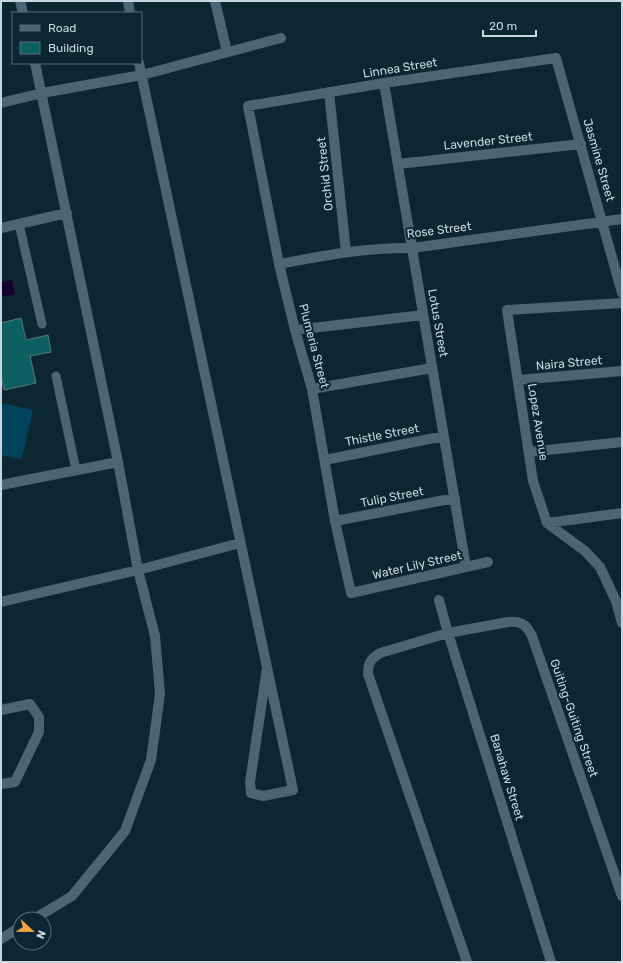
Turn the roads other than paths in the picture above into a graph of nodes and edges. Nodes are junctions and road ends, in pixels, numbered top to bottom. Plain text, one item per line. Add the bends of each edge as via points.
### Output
1 (20, 1) edge
2 (128, 1) edge
3 (215, 1) edge
4 (23, 12) edge
5 (130, 12) edge
6 (281, 38) dead end
7 (227, 52) junction
8 (556, 58) joint
9 (35, 64) edge
10 (139, 64) edge
11 (142, 75) junction
12 (384, 83) junction
13 (329, 92) junction
14 (42, 93) junction
15 (1, 103) edge
16 (248, 106) joint
17 (580, 144) junction
18 (398, 164) junction
19 (67, 213) junction
20 (622, 219) edge
21 (602, 222) junction
22 (19, 224) junction
23 (1, 228) edge
24 (412, 248) junction
25 (346, 252) junction
26 (279, 264) junction
27 (622, 293) edge
28 (622, 303) edge
29 (424, 315) junction
30 (42, 324) dead end
31 (295, 330) junction
32 (432, 368) junction
33 (622, 371) edge
34 (56, 376) dead end
35 (518, 380) junction
36 (312, 389) junction
37 (444, 436) junction
38 (622, 442) edge
39 (529, 452) junction
40 (325, 460) junction
41 (118, 462) junction
42 (76, 470) junction
43 (1, 485) edge
44 (455, 498) junction
45 (622, 513) edge
46 (335, 521) junction
47 (547, 523) junction
48 (240, 543) junction
49 (488, 562) dead end
50 (466, 567) junction
51 (138, 570) junction
52 (351, 593) joint
53 (439, 600) dead end
54 (619, 601) edge
55 (1, 602) edge
56 (622, 623) edge
57 (448, 633) junction
58 (267, 668) junction
59 (1, 710) edge
60 (1, 784) edge
61 (622, 896) edge
62 (47, 911) edge
63 (12, 932) edge
64 (1, 939) edge
65 (467, 962) edge
66 (552, 962) edge

1 - 4 street
2 - 5 street
3 - 7 street
6 - 7 street
7 - 11 street
8 - 12 street, Linnea Street
8 - 17 street, Jasmine Street
9 - 14 street
10 - 11 street
11 - 14 street
11 - 48 street
12 - 13 street, Linnea Street
12 - 18 street, Lotus Street
13 - 16 street, Linnea Street
13 - 25 street, Orchid Street
14 - 15 street
14 - 19 street
16 - 26 street, Plumeria Street
17 - 18 street, Lavender Street
17 - 21 street, Jasmine Street
18 - 24 street, Lotus Street
19 - 22 street
19 - 41 street
20 - 21 street, Rose Street
21 - 24 street, Rose Street
21 - 27 street, Jasmine Street
22 - 23 street
22 - 30 lane
24 - 25 street, Rose Street
24 - 29 street, Lotus Street
25 - 26 street, Rose Street
26 - 31 street, Plumeria Street
28 - 35 street, Lopez Avenue via 507,310
29 - 31 street
29 - 32 street, Lotus Street
31 - 36 street, Plumeria Street
32 - 36 street
32 - 37 street, Lotus Street
33 - 35 street, Naira Street
34 - 42 lane
35 - 39 street, Lopez Avenue
36 - 40 street, Plumeria Street
37 - 40 street, Thistle Street
37 - 44 street, Lotus Street
38 - 39 street
39 - 47 street, Lopez Avenue via 533,482
40 - 46 street, Plumeria Street
41 - 42 street
41 - 51 street
42 - 43 street
44 - 46 street, Tulip Street
44 - 50 street, Lotus Street
45 - 47 street
46 - 52 street, Plumeria Street
47 - 54 street via 585,551 600,567
48 - 51 street
48 - 58 street
49 - 50 street, Water Lily Street
50 - 52 street, Water Lily Street
51 - 55 street
51 - 62 street via 155,636 160,694 151,760 125,831 72,896
53 - 57 street, Banahaw Street
54 - 56 street
57 - 61 street, Guiting-Guiting Street via 516,621 529,629
57 - 65 street, Guiting-Guiting Street via 380,653 368,666 368,674
57 - 66 street, Banahaw Street
58 - 58 street via 293,790 263,796 251,793 250,782
59 - 60 street via 30,704 39,717 39,732 15,782
63 - 64 street

